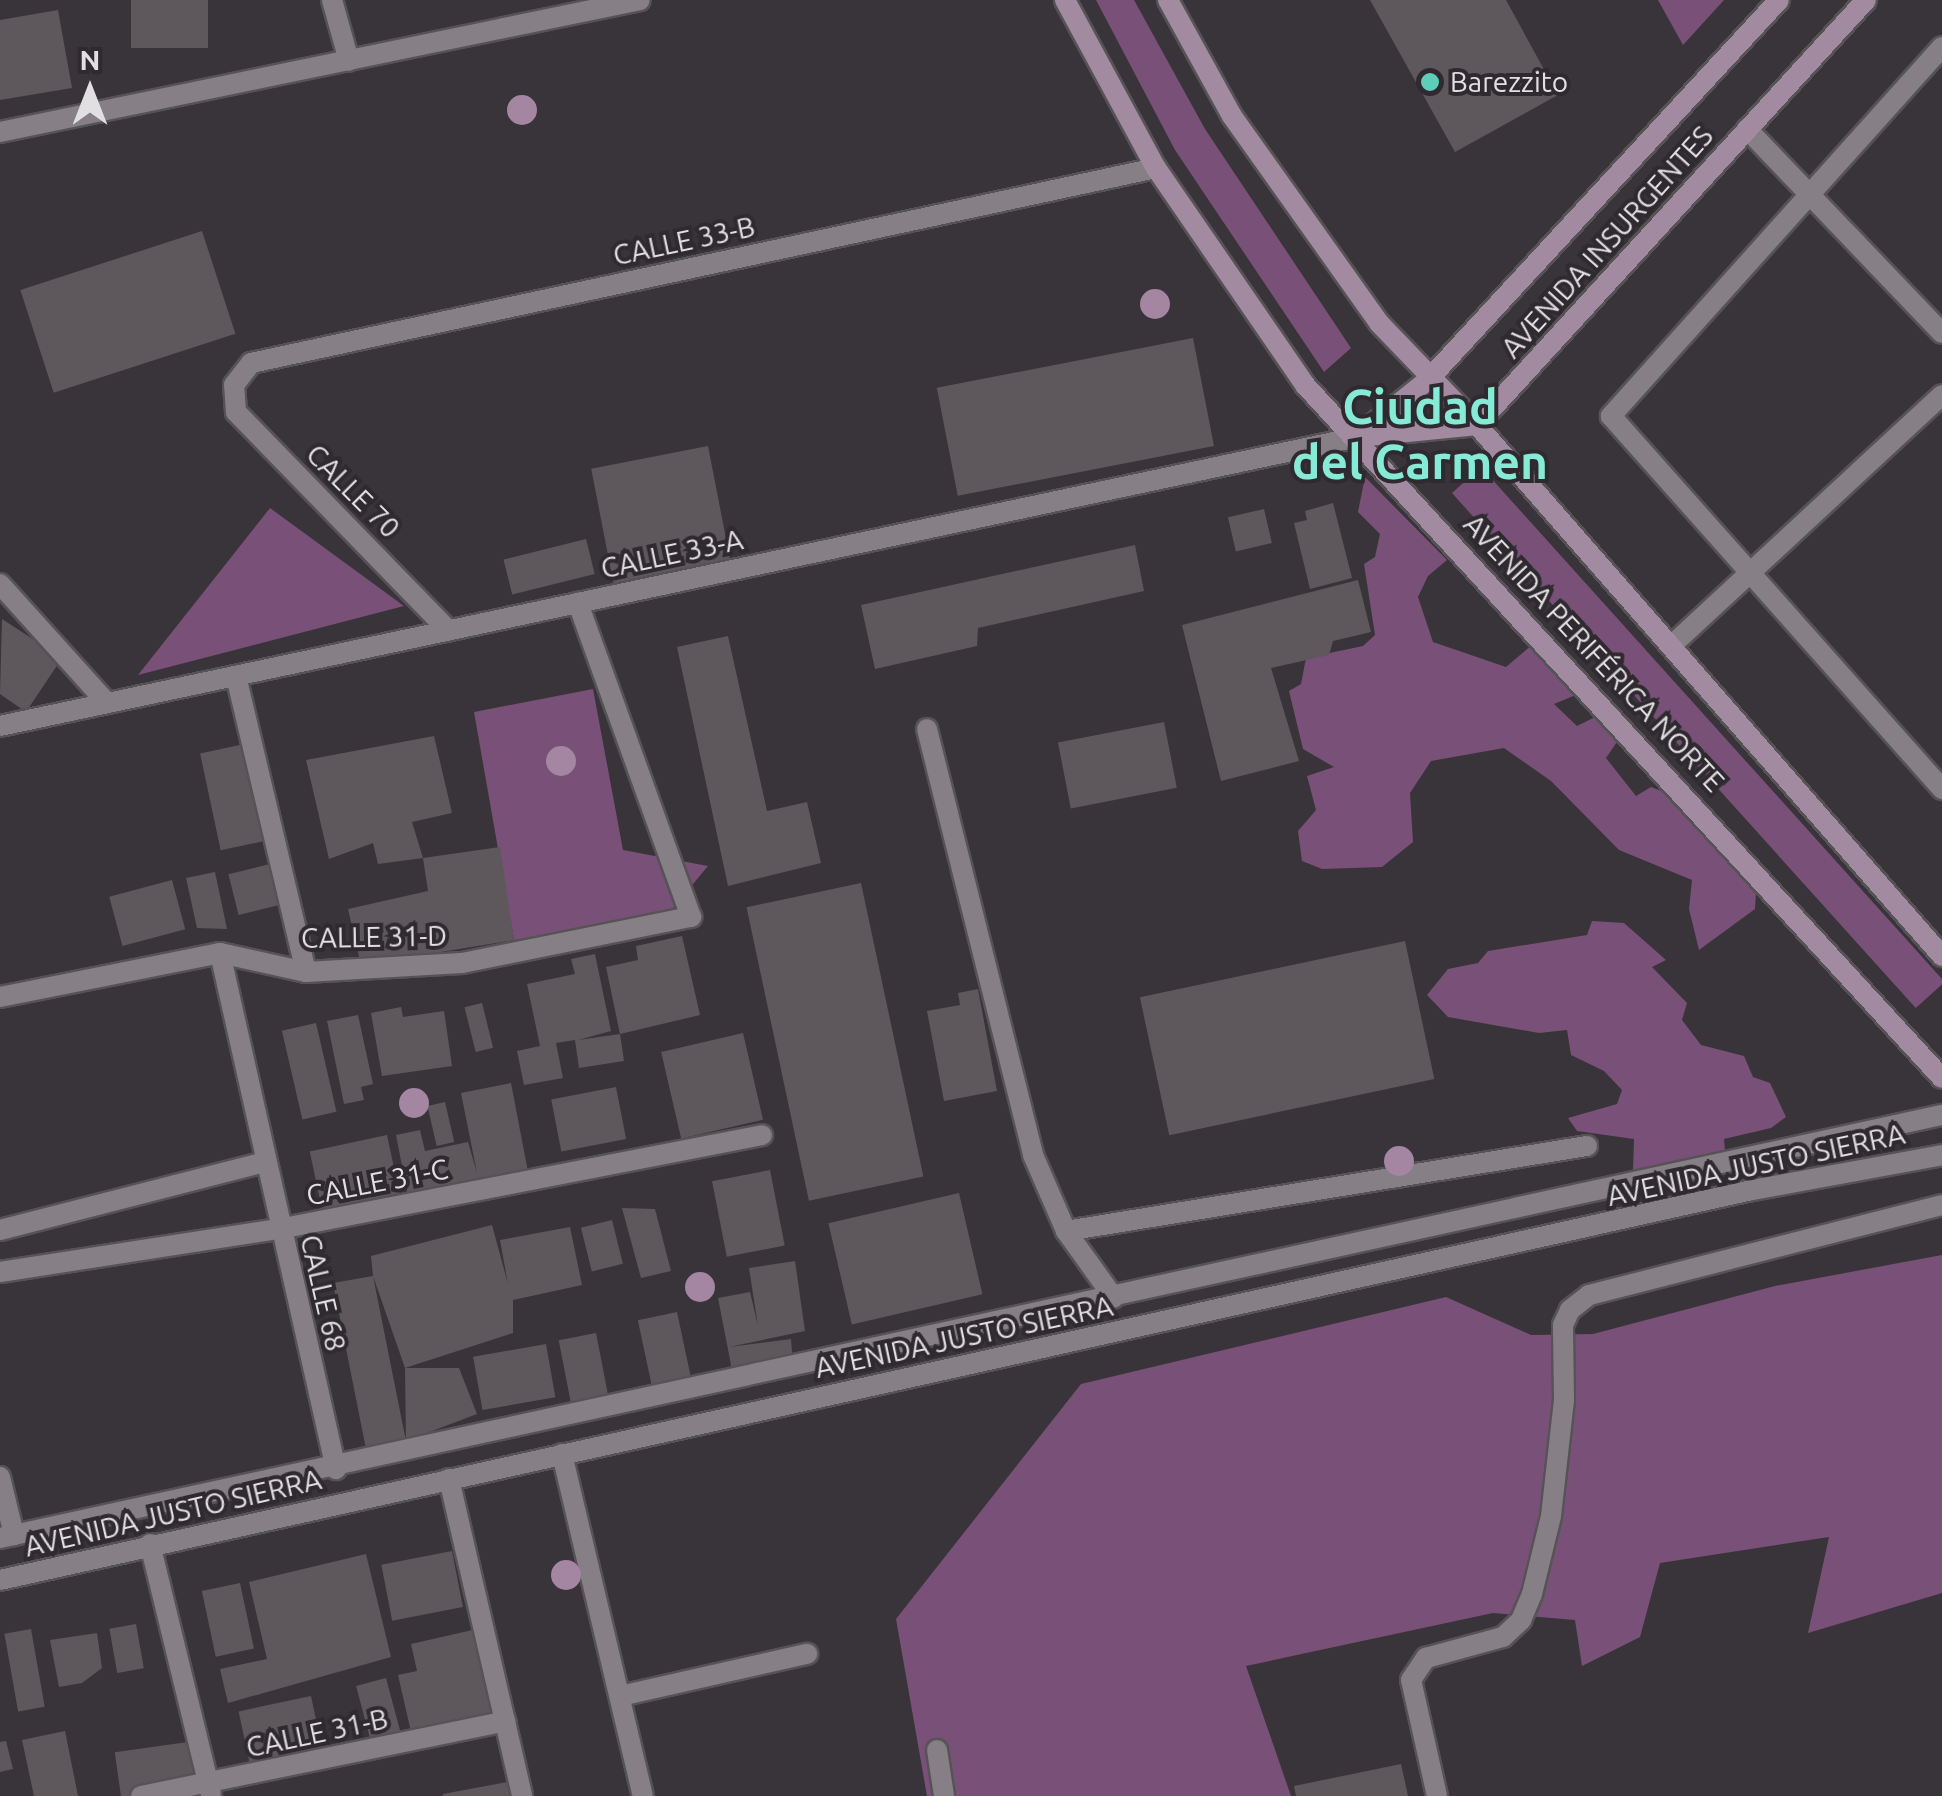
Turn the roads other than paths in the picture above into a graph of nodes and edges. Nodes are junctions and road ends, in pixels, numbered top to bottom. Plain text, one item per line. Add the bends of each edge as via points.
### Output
1 (332, 0) edge
2 (640, 0) edge
3 (1065, 0) edge
4 (1168, 0) edge
5 (1779, 0) edge
6 (1866, 0) edge
7 (1942, 47) edge
8 (349, 61) junction
9 (1748, 129) junction
10 (0, 132) edge
11 (1156, 168) junction
12 (1808, 193) junction
13 (1942, 334) edge
14 (1428, 380) junction
15 (234, 386) joint
16 (1942, 395) edge
17 (1477, 425) junction
18 (1356, 437) junction
19 (1751, 572) junction
20 (0, 584) edge
21 (578, 603) junction
22 (448, 630) junction
23 (1670, 646) junction
24 (236, 676) junction
25 (107, 704) junction
26 (0, 726) edge
27 (926, 729) dead end
28 (1942, 789) edge
29 (220, 953) junction
30 (1942, 956) edge
31 (306, 972) junction
32 (0, 996) edge
33 (1942, 1078) edge
34 (1942, 1115) edge
35 (762, 1135) dead end
36 (1587, 1146) dead end
37 (1942, 1155) edge
38 (265, 1162) junction
39 (1942, 1206) edge
40 (279, 1228) junction
41 (0, 1230) edge
42 (1066, 1230) junction
43 (0, 1272) edge
44 (1114, 1298) junction
45 (562, 1454) junction
46 (336, 1469) junction
47 (0, 1476) edge
48 (449, 1479) junction
49 (7, 1537) edge
50 (150, 1544) junction
51 (0, 1580) edge
52 (807, 1654) dead end
53 (620, 1696) junction
54 (505, 1721) junction
55 (938, 1750) dead end
56 (210, 1790) edge
57 (141, 1796) edge
58 (522, 1796) edge
59 (643, 1796) edge
60 (944, 1796) edge
61 (1436, 1796) edge

1 - 8 street
2 - 8 street
3 - 11 main road, AVENIDA PERIFÉRICA NORTE
4 - 14 main road, AVENIDA PERIFÉRICA NORTE via 1232,116 1379,323
5 - 14 main road, AVENIDA INSURGENTES
6 - 9 main road, AVENIDA INSURGENTES
7 - 12 street
8 - 10 street
9 - 12 street
9 - 17 main road, AVENIDA INSURGENTES
11 - 15 street, CALLE 33-B via 251,363
11 - 18 main road, AVENIDA PERIFÉRICA NORTE via 1305,386
12 - 13 street
12 - 19 street via 1611,416
14 - 17 main road, AVENIDA PERIFÉRICA NORTE
14 - 18 main road, AVENIDA INSURGENTES
15 - 22 street, CALLE 70 via 236,412
16 - 19 street
17 - 18 main road
17 - 23 main road, AVENIDA PERIFÉRICA NORTE
18 - 21 street, CALLE 33-A
18 - 33 main road, AVENIDA PERIFÉRICA NORTE
19 - 23 street
19 - 28 street
20 - 25 street
21 - 22 street, CALLE 33-A
21 - 31 street, CALLE 31-D via 691,917 462,963
22 - 24 street, CALLE 33-A
23 - 30 main road, AVENIDA PERIFÉRICA NORTE
24 - 25 street, CALLE 33-A
24 - 31 street
25 - 26 street, CALLE 33-A
27 - 42 street via 1033,1154
29 - 31 street, CALLE 31-D
29 - 32 street, CALLE 31-D
29 - 38 street, CALLE 68
34 - 44 street, AVENIDA JUSTO SIERRA
35 - 40 street, CALLE 31-C
36 - 42 street
37 - 45 street, AVENIDA JUSTO SIERRA via 1752,1190
38 - 40 street, CALLE 68
38 - 41 street
39 - 61 street via 1588,1295 1570,1310 1563,1325 1564,1400 1551,1516 1532,1594 1503,1637 1426,1658 1411,1680
40 - 43 street, CALLE 31-C
40 - 46 street, CALLE 68
42 - 44 street
44 - 46 street, AVENIDA JUSTO SIERRA
45 - 48 street, AVENIDA JUSTO SIERRA
45 - 53 street
46 - 49 street, AVENIDA JUSTO SIERRA
47 - 49 street
48 - 50 street, AVENIDA JUSTO SIERRA
48 - 54 street
50 - 51 street, AVENIDA JUSTO SIERRA
50 - 56 street
52 - 53 street
53 - 59 street
54 - 56 street, CALLE 31-B
54 - 58 street
55 - 60 street
56 - 57 street, CALLE 31-B

